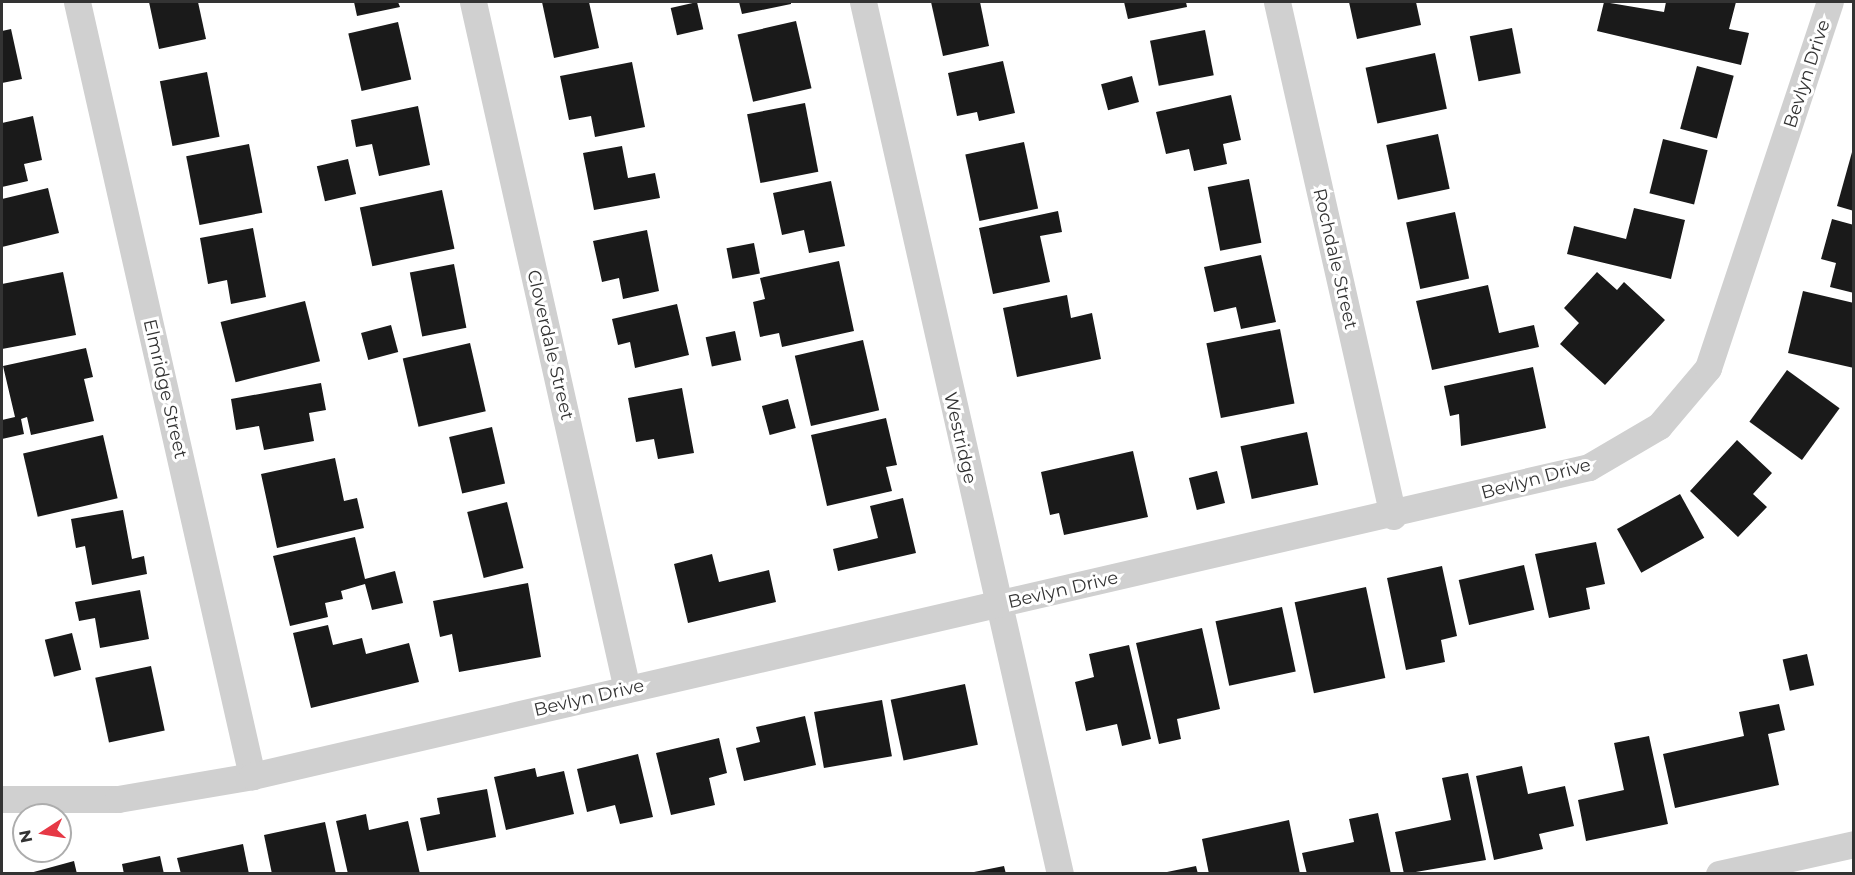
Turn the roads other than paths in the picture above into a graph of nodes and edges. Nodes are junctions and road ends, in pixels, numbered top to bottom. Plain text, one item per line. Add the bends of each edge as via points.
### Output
1 (77, 2) edge
2 (473, 2) edge
3 (863, 2) edge
4 (1277, 2) edge
5 (1830, 2) edge
6 (1393, 516) junction
7 (998, 605) junction
8 (627, 689) junction
9 (252, 776) junction
10 (2, 799) edge
11 (1854, 844) edge
12 (1059, 873) edge
13 (1719, 873) edge

1 - 9 street, Elmridge Street
2 - 8 street, Cloverdale Street
3 - 7 street, Westridge
4 - 6 street, Rochdale Street
5 - 6 street, Bevlyn Drive via 1728,320 1708,368 1676,411 1589,467
6 - 7 street, Bevlyn Drive
7 - 8 street, Bevlyn Drive
7 - 12 street, Westridge
8 - 9 street, Bevlyn Drive
9 - 10 street, Bevlyn Drive via 118,799
11 - 13 street

